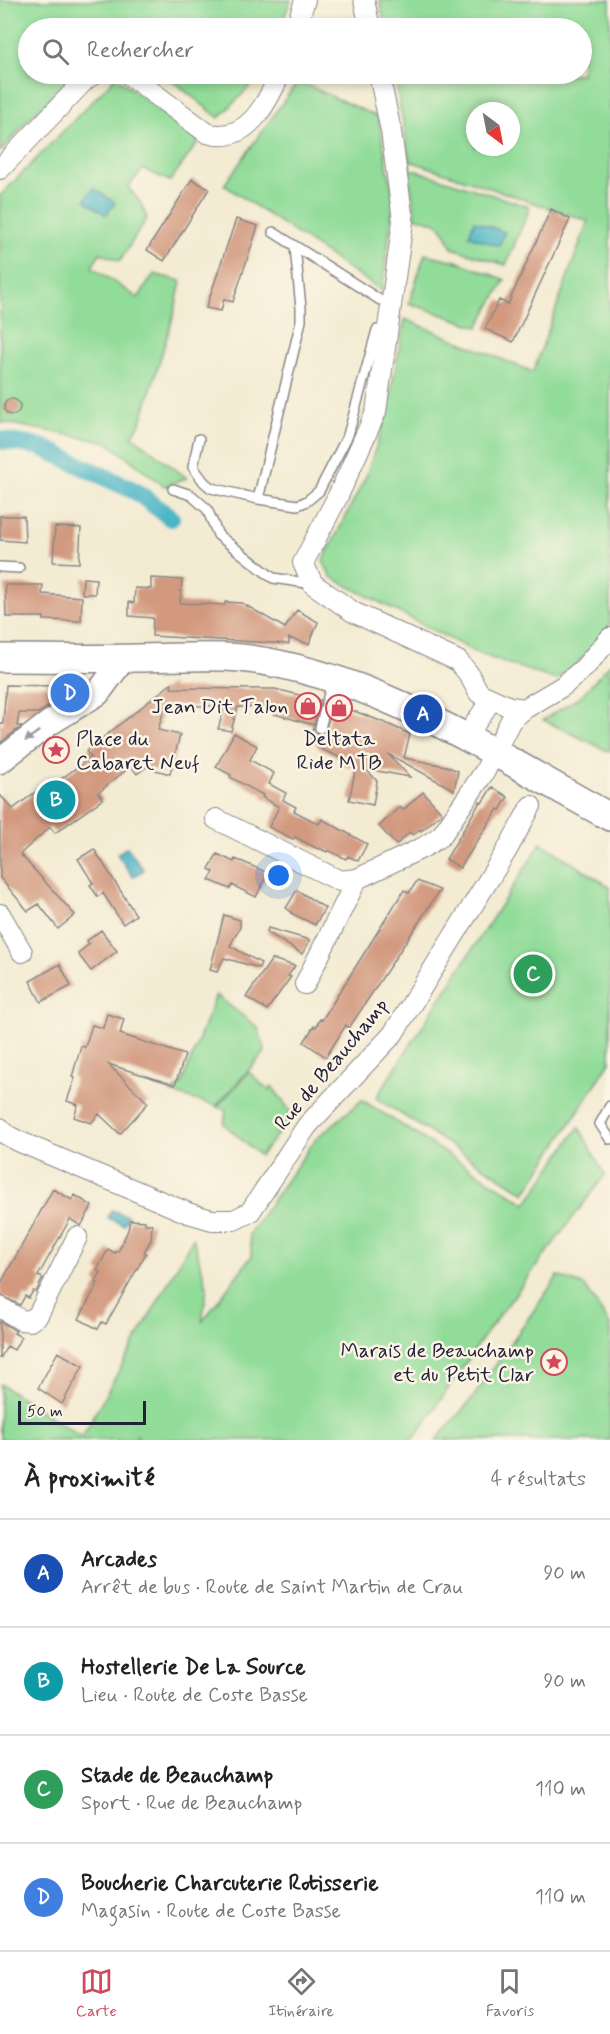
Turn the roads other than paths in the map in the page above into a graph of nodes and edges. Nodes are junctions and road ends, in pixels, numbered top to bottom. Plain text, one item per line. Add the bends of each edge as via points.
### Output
1 (305, 0) edge
2 (364, 0) edge
3 (299, 18) edge
4 (368, 18) edge
5 (81, 84) edge
6 (141, 84) edge
7 (275, 84) edge
8 (381, 84) edge
9 (0, 169) edge
10 (273, 232) dead end
11 (294, 247) junction
12 (385, 304) junction
13 (378, 330) dead end
14 (199, 439) dead end
15 (173, 489) dead end
16 (258, 499) junction
17 (0, 567) edge
18 (19, 568) dead end
19 (313, 584) junction
20 (610, 638) edge
21 (0, 658) edge
22 (123, 658) junction
23 (332, 680) junction
24 (492, 699) junction
25 (524, 709) junction
26 (320, 728) dead end
27 (466, 737) junction
28 (498, 745) junction
29 (0, 761) edge
30 (531, 806) dead end
31 (610, 817) edge
32 (216, 819) dead end
33 (357, 879) junction
34 (0, 914) edge
35 (22, 952) dead end
36 (305, 984) dead end
37 (610, 1106) edge
38 (0, 1128) edge
39 (610, 1139) edge
40 (77, 1238) dead end
41 (0, 1307) edge

1 - 3 street
2 - 4 street
5 - 9 street
6 - 7 street via 207,133 222,135 253,121
8 - 12 street via 403,221
10 - 11 lane
11 - 12 lane
11 - 16 lane via 301,321
12 - 19 street via 376,412 303,563
13 - 16 lane via 353,422 319,491 298,505
14 - 16 lane via 193,467 204,482 211,488
15 - 19 lane via 191,495 207,509 218,536 273,578
17 - 18 lane
19 - 24 street via 353,612 458,661 479,693
20 - 25 street via 563,686
21 - 22 main road
22 - 23 main road via 241,658 296,668
22 -> 29 street via 98,693 48,724
23 - 26 lane
23 - 27 main road via 405,706
24 - 25 street
24 - 27 street
25 - 28 street via 511,720
27 - 28 main road
28 - 31 main road
28 - 33 street via 441,836
30 - 38 street, Rue de Beauchamp via 393,1034 307,1126 250,1212 234,1220 212,1220 188,1213 18,1141
32 - 33 street via 340,881
33 - 36 street
34 - 35 street
37 - 39 lane via 600,1124
40 - 41 street via 38,1315 30,1321 21,1320

